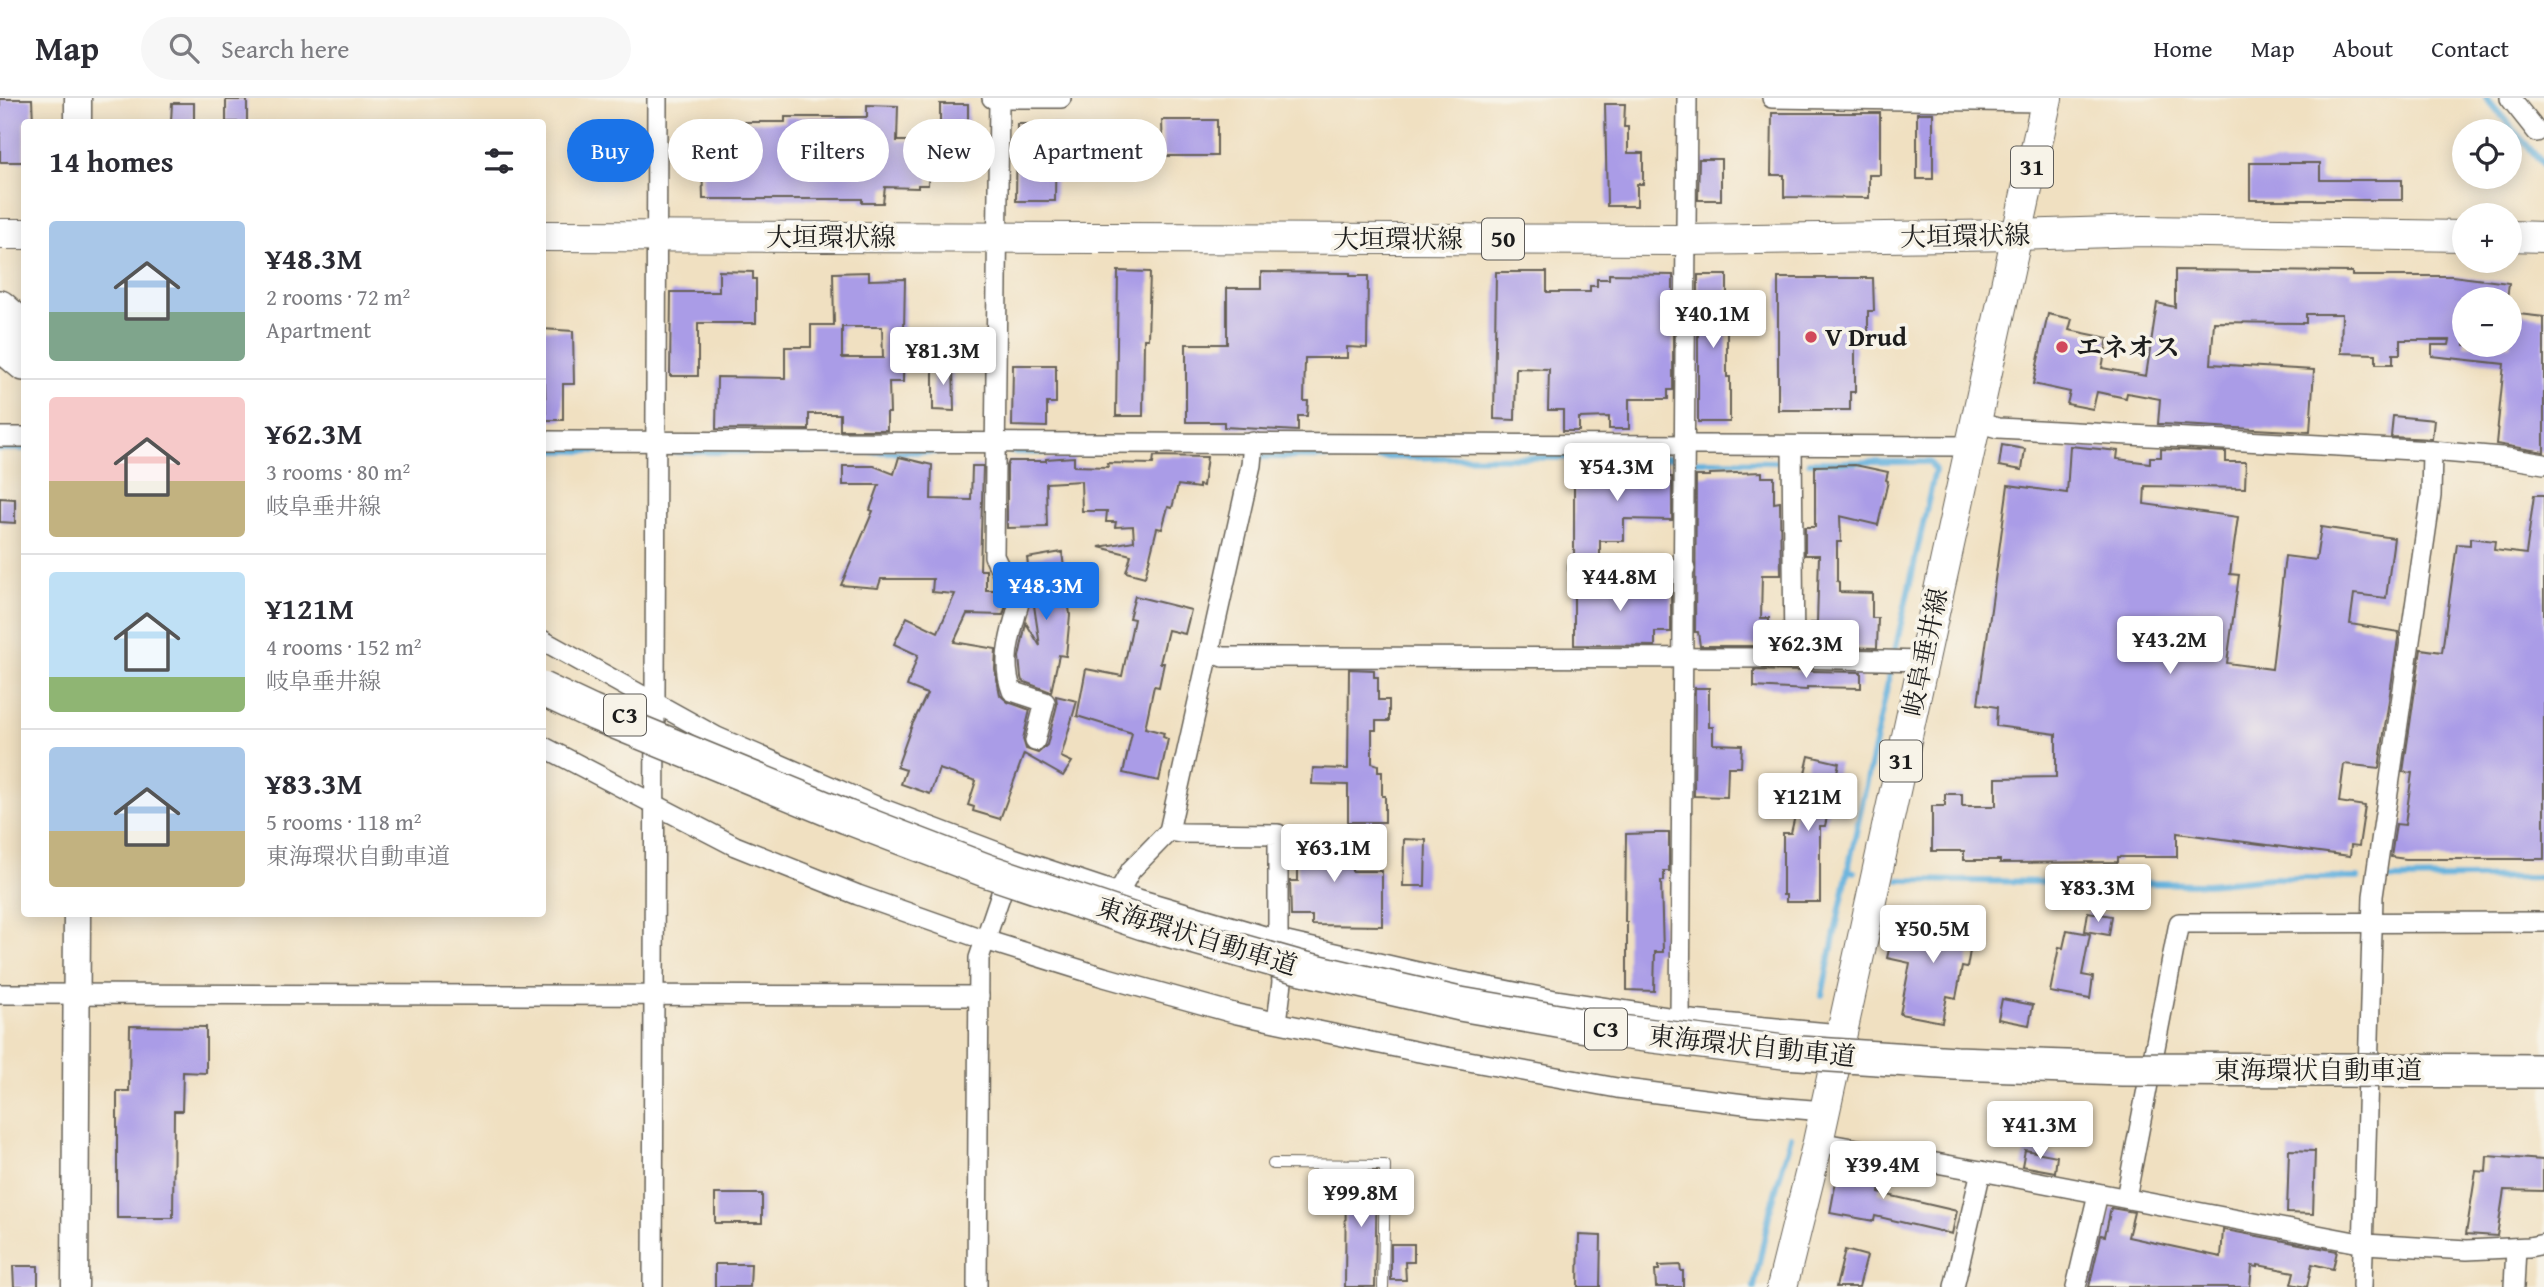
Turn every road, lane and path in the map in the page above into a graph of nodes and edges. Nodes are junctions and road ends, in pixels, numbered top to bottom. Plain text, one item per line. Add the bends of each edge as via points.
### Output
1 (78, 98) edge
2 (657, 98) edge
3 (992, 98) edge
4 (999, 98) edge
5 (1061, 98) edge
6 (1687, 98) edge
7 (1772, 98) edge
8 (2510, 98) edge
9 (2046, 100) edge
10 (78, 119) edge
11 (2537, 132) dead end
12 (0, 234) edge
13 (21, 234) edge
14 (2017, 235) junction
15 (546, 236) edge
16 (656, 236) junction
17 (2452, 236) edge
18 (2522, 236) edge
19 (2544, 237) edge
20 (997, 238) junction
21 (1685, 240) junction
22 (0, 307) edge
23 (21, 325) edge
24 (0, 344) edge
25 (21, 362) edge
26 (1973, 434) junction
27 (0, 437) edge
28 (21, 437) edge
29 (546, 441) edge
30 (656, 442) junction
31 (996, 442) junction
32 (1253, 442) junction
33 (1686, 445) junction
34 (1792, 446) junction
35 (2432, 451) junction
36 (2544, 464) edge
37 (1578, 568) dead end
38 (1685, 569) junction
39 (546, 642) edge
40 (1209, 652) junction
41 (1684, 657) junction
42 (1794, 658) junction
43 (1924, 661) junction
44 (546, 674) edge
45 (546, 691) edge
46 (654, 704) junction
47 (1035, 741) dead end
48 (546, 748) edge
49 (708, 758) junction
50 (655, 804) junction
51 (1169, 831) junction
52 (1013, 858) junction
53 (1118, 893) junction
54 (77, 917) edge
55 (2544, 922) edge
56 (2372, 924) junction
57 (985, 940) junction
58 (1278, 940) junction
59 (0, 995) edge
60 (77, 996) junction
61 (655, 996) junction
62 (979, 996) junction
63 (1680, 1019) junction
64 (1277, 1022) junction
65 (1840, 1034) junction
66 (2544, 1071) edge
67 (1825, 1111) junction
68 (1818, 1142) junction
69 (1273, 1164) dead end
70 (1981, 1171) junction
71 (2098, 1194) junction
72 (2126, 1198) junction
73 (2365, 1244) junction
74 (2544, 1244) edge
75 (2516, 1248) junction
76 (75, 1287) edge
77 (653, 1287) edge
78 (977, 1287) edge
79 (1383, 1287) edge
80 (1782, 1287) edge
81 (1954, 1287) edge
82 (2076, 1287) edge
83 (2362, 1287) edge
84 (2514, 1287) edge

1 - 10 street
2 - 16 street
3 - 4 street
4 - 5 street
4 - 20 street
6 - 21 street
7 - 9 street
8 - 11 street
9 - 14 main road, 岐阜垂井線 / 31
12 - 13 main road
14 - 17 main road, 大垣環状線 / 50 via 2144,230
14 - 21 main road, 大垣環状線 / 50
14 - 26 main road, 岐阜垂井線 / 31
15 - 16 main road, 大垣環状線 / 50
16 - 20 main road, 大垣環状線 / 50
16 - 30 street
18 - 19 main road
20 - 21 main road, 大垣環状線 / 50
20 - 31 street
21 - 33 street
22 - 23 highway
24 - 25 highway
26 - 34 street
26 - 35 street via 1998,428
26 - 43 main road, 岐阜垂井線 / 31
27 - 28 street
29 - 30 street
30 - 31 street
30 - 46 street
31 - 32 street
31 - 47 street via 994,556 1020,599 1005,655 1006,676 1012,691 1045,702
32 - 33 street
32 - 40 street
33 - 34 street
33 - 38 street
34 - 42 street
35 - 36 street
35 - 56 street via 2431,496 2377,860
37 - 38 street
38 - 41 street
39 - 46 street
40 - 41 street via 1223,657
40 - 51 street
41 - 42 street
41 - 63 street
42 - 43 street
43 - 65 main road, 岐阜垂井線 / 31
44 - 49 highway, 東海環状自動車道 / C3, bridge
45 - 49 highway, 東海環状自動車道 / C3, bridge
46 - 50 street
46 - 52 street via 802,774
48 - 50 street
49 - 66 highway, 東海環状自動車道 / C3, bridge via 972,865 1143,923 1298,967 1473,1006 1784,1052 1955,1063 2122,1069
50 - 57 street via 735,846
50 - 61 street
51 - 53 street via 1131,870
51 - 58 street via 1278,834
52 - 53 street
52 - 57 street
53 - 58 street
54 - 60 street
55 - 56 street
56 - 72 street via 2179,923
56 - 73 street
57 - 62 street via 979,958
57 - 64 street
58 - 63 street via 1555,1000
58 - 64 street via 1282,982
59 - 60 street
60 - 61 street
60 - 76 street
61 - 62 street
61 - 77 street
62 - 78 street
63 - 65 street
64 - 67 street via 1617,1088
65 - 67 main road, 岐阜垂井線 / 31
67 - 68 main road, 岐阜垂井線 / 31
68 - 70 street
68 - 80 main road, 岐阜垂井線 / 31
69 - 79 lane via 1385,1165
70 - 71 street
70 - 81 street
71 - 72 street
71 - 82 street
72 - 73 street
73 - 75 street
73 - 83 street
74 - 75 street
75 - 84 street

